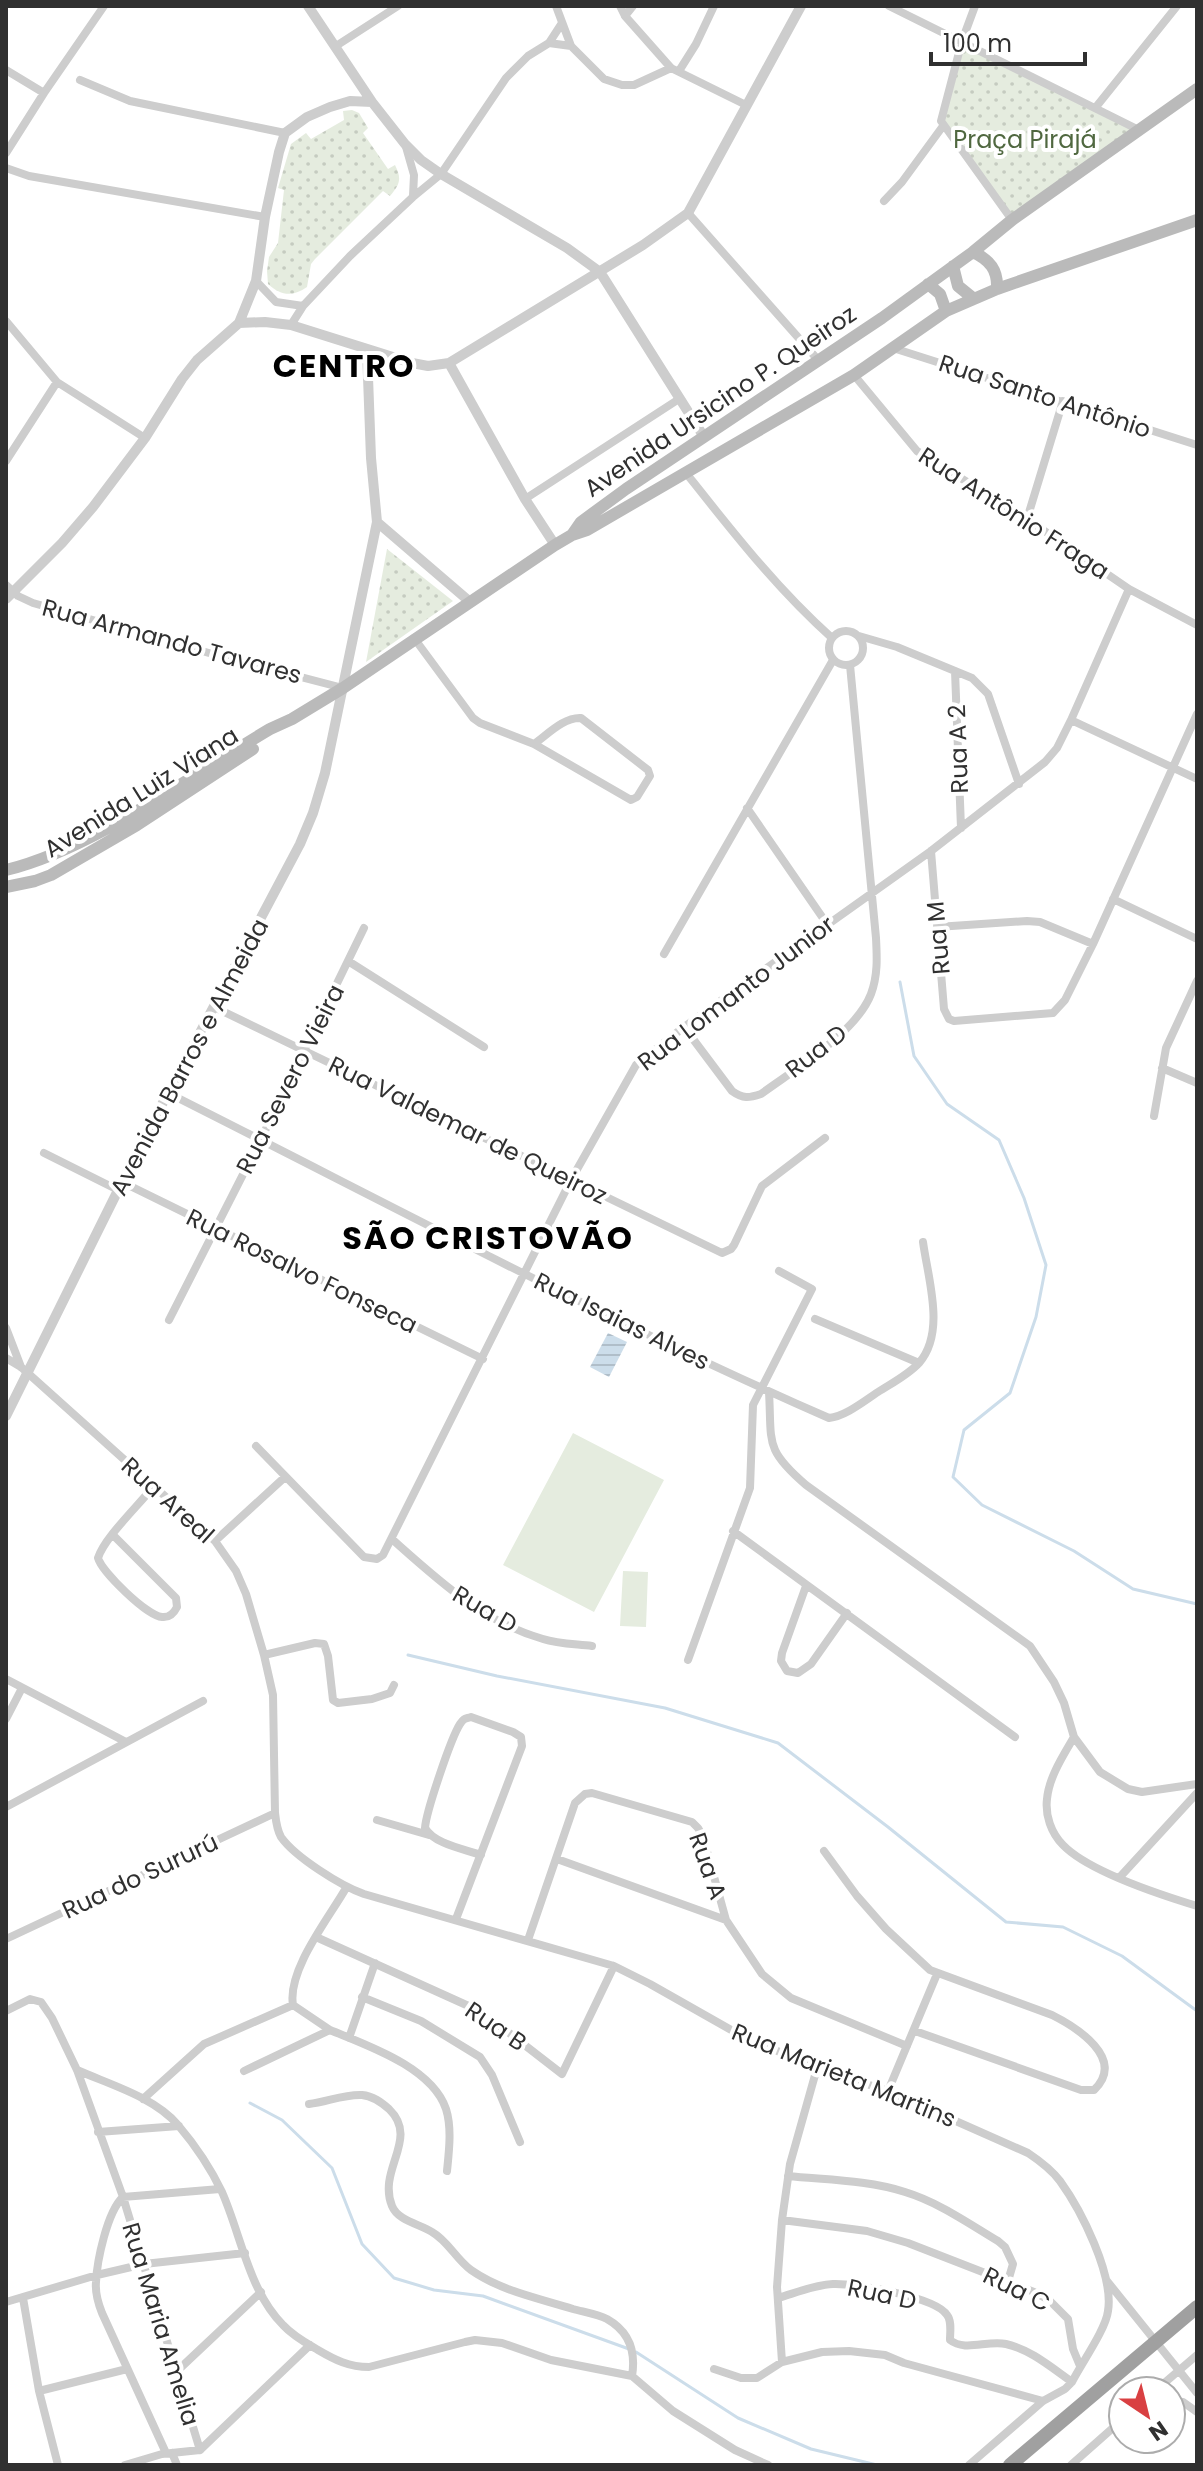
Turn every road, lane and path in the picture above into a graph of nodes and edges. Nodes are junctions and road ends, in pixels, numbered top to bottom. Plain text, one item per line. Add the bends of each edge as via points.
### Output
1 (104, 6) edge
2 (308, 6) edge
3 (398, 6) edge
4 (556, 6) edge
5 (620, 6) edge
6 (633, 6) edge
7 (714, 6) edge
8 (801, 6) edge
9 (889, 6) edge
10 (975, 6) edge
11 (1177, 6) edge
12 (625, 16) junction
13 (562, 23) junction
14 (962, 41) junction
15 (549, 43) junction
16 (336, 46) junction
17 (571, 46) junction
18 (6, 70) edge
19 (675, 70) junction
20 (80, 80) dead end
21 (1197, 89) edge
22 (44, 93) junction
23 (372, 102) junction
24 (746, 105) junction
25 (1096, 107) junction
26 (943, 126) junction
27 (1139, 130) junction
28 (285, 133) junction
29 (405, 144) junction
30 (6, 153) edge
31 (6, 168) edge
32 (441, 174) junction
33 (413, 197) junction
34 (884, 201) dead end
35 (688, 213) junction
36 (265, 217) junction
37 (1012, 220) junction
38 (1197, 220) edge
39 (973, 252) junction
40 (953, 266) junction
41 (600, 272) junction
42 (256, 281) junction
43 (928, 284) junction
44 (986, 294) junction
45 (303, 306) junction
46 (946, 311) junction
47 (6, 321) edge
48 (239, 323) junction
49 (291, 325) junction
50 (892, 348) junction
51 (367, 350) junction
52 (819, 361) junction
53 (449, 363) junction
54 (854, 375) junction
55 (57, 382) junction
56 (679, 399) junction
57 (1063, 401) junction
58 (704, 437) junction
59 (145, 438) junction
60 (1197, 445) edge
61 (6, 461) edge
62 (686, 473) junction
63 (525, 499) junction
64 (1027, 519) junction
65 (377, 522) junction
66 (572, 535) junction
67 (555, 545) junction
68 (1129, 589) junction
69 (8, 592) edge
70 (469, 601) junction
71 (1197, 625) edge
72 (859, 636) junction
73 (414, 638) junction
74 (832, 638) junction
75 (833, 660) junction
76 (850, 665) junction
77 (955, 671) junction
78 (343, 688) junction
79 (1197, 714) edge
80 (292, 719) junction
81 (1071, 720) junction
82 (534, 744) junction
83 (1173, 768) junction
84 (1197, 779) edge
85 (1019, 784) junction
86 (747, 808) junction
87 (961, 828) junction
88 (931, 851) junction
89 (45, 858) junction
90 (6, 870) edge
91 (51, 875) junction
92 (6, 887) edge
93 (870, 894) junction
94 (1113, 899) junction
95 (827, 924) junction
96 (937, 927) junction
97 (364, 928) dead end
98 (1197, 939) edge
99 (1093, 944) junction
100 (664, 954) dead end
101 (348, 961) junction
102 (1197, 981) edge
103 (214, 1007) junction
104 (684, 1027) junction
105 (484, 1047) dead end
106 (305, 1049) junction
107 (1162, 1068) junction
108 (1197, 1083) edge
109 (168, 1093) junction
110 (1154, 1116) dead end
111 (825, 1138) dead end
112 (261, 1139) junction
113 (44, 1153) dead end
114 (571, 1180) junction
115 (120, 1186) junction
116 (214, 1229) junction
117 (923, 1242) dead end
118 (779, 1271) dead end
119 (526, 1273) junction
120 (815, 1319) dead end
121 (169, 1320) dead end
122 (6, 1328) edge
123 (6, 1358) edge
124 (483, 1359) junction
125 (919, 1363) junction
126 (24, 1370) junction
127 (765, 1390) junction
128 (6, 1416) edge
129 (256, 1446) dead end
130 (285, 1477) junction
131 (153, 1487) junction
132 (733, 1531) junction
133 (113, 1535) junction
134 (393, 1540) junction
135 (215, 1541) junction
136 (806, 1586) junction
137 (847, 1613) junction
138 (592, 1646) dead end
139 (264, 1655) junction
140 (688, 1660) dead end
141 (6, 1679) edge
142 (394, 1685) dead end
143 (22, 1688) junction
144 (203, 1701) dead end
145 (6, 1719) edge
146 (1015, 1737) dead end
147 (1074, 1737) junction
148 (126, 1742) junction
149 (1197, 1784) edge
150 (1197, 1793) edge
151 (6, 1807) edge
152 (275, 1813) junction
153 (377, 1820) dead end
154 (430, 1836) junction
155 (824, 1851) dead end
156 (481, 1855) junction
157 (557, 1859) junction
158 (1119, 1878) junction
159 (346, 1888) junction
160 (1197, 1906) edge
161 (456, 1919) junction
162 (726, 1920) junction
163 (316, 1937) junction
164 (6, 1939) edge
165 (528, 1940) junction
166 (375, 1963) junction
167 (614, 1966) junction
168 (937, 1974) junction
169 (362, 1997) junction
170 (293, 2005) junction
171 (6, 2011) edge
172 (330, 2030) junction
173 (915, 2031) junction
174 (349, 2038) junction
175 (907, 2046) junction
176 (817, 2068) junction
177 (77, 2070) junction
178 (244, 2071) dead end
179 (888, 2091) junction
180 (143, 2099) junction
181 (309, 2104) dead end
182 (179, 2126) junction
183 (98, 2132) junction
184 (520, 2142) dead end
185 (447, 2171) dead end
186 (788, 2176) junction
187 (220, 2189) junction
188 (123, 2197) junction
189 (782, 2220) junction
190 (245, 2253) junction
191 (144, 2264) junction
192 (97, 2275) junction
193 (1104, 2277) junction
194 (1008, 2281) junction
195 (261, 2292) junction
196 (23, 2298) junction
197 (778, 2298) junction
198 (6, 2302) edge
199 (1197, 2307) edge
200 (310, 2345) junction
201 (1197, 2355) edge
202 (782, 2362) junction
203 (1080, 2366) junction
204 (127, 2369) junction
205 (714, 2369) dead end
206 (175, 2373) junction
207 (1174, 2375) edge
208 (632, 2376) junction
209 (1072, 2382) junction
210 (39, 2391) junction
211 (1197, 2393) edge
212 (1043, 2401) junction
213 (1107, 2433) edge
214 (200, 2450) junction
215 (169, 2453) junction
216 (58, 2465) edge
217 (125, 2465) edge
218 (177, 2465) edge
219 (768, 2465) edge
220 (969, 2465) edge
221 (1010, 2465) edge
222 (1071, 2465) edge

1 - 22 street
2 - 16 street
3 - 16 street
4 - 13 street
5 - 12 street
6 - 12 street
7 - 19 street via 696,44
8 - 24 street
9 - 14 street
10 - 14 street
11 - 25 street
12 - 19 street
13 - 15 street
13 - 17 street
14 - 25 street
14 - 26 street via 941,115
15 - 17 street
15 - 32 street via 506,78
16 - 23 street
17 - 19 street via 604,79 622,85
18 - 22 street
19 - 24 street
20 - 28 street via 137,103
21 - 27 main road, Avenida Ursicino P. Queiroz
22 - 30 street
23 - 28 street via 330,107
23 - 29 street
24 - 35 street
25 - 27 street
26 - 34 street
26 - 37 street
27 - 37 main road, Avenida Ursicino P. Queiroz
28 - 36 street
29 - 32 street
29 - 33 street via 414,175
31 - 36 street
32 - 33 street
32 - 41 street
33 - 45 street
35 - 41 street
35 - 52 street
36 - 42 street
37 - 39 main road, Avenida Ursicino P. Queiroz
38 - 44 main road, Avenida Ursicino P. Queiroz
39 - 40 main road, Avenida Ursicino P. Queiroz
39 - 44 main road via 995,270
40 - 43 main road, Avenida Ursicino P. Queiroz
40 - 44 main road via 958,286
41 - 53 street
41 - 56 street
42 - 45 street via 276,302
42 - 48 street
43 - 46 main road via 940,294
43 - 52 main road, Avenida Ursicino P. Queiroz
44 - 46 main road, Avenida Ursicino P. Queiroz
45 - 49 street
46 - 50 main road, Avenida Ursicino P. Queiroz
47 - 55 street
48 - 49 street
48 - 59 street via 197,360
49 - 51 street
50 - 54 main road, Avenida Ursicino P. Queiroz
50 - 57 street, Rua Santo Antônio
51 - 53 street via 428,366
51 - 65 street, Avenida Barros e Almeida
52 - 58 main road, Avenida Ursicino P. Queiroz
53 - 63 street
54 - 62 main road, Avenida Ursicino P. Queiroz
54 - 64 street, Rua Antônio Fraga via 917,451
55 - 59 street
55 - 61 street
56 - 58 street
56 - 63 street
57 - 60 street, Rua Santo Antônio
57 - 64 street
58 - 66 main road, Avenida Ursicino P. Queiroz via 581,522
59 - 69 street via 62,543
62 - 66 main road, Avenida Ursicino P. Queiroz
62 - 74 street via 785,592
63 - 67 street
64 - 68 street, Rua Antônio Fraga
65 - 70 street
65 - 78 street, Avenida Barros e Almeida
66 - 67 main road, Avenida Luiz Viana
67 - 70 main road, Avenida Luiz Viana
68 - 71 street, Rua Antônio Fraga
68 - 81 street, Rua Lomanto Junior
69 - 78 street, Rua Armando Tavares
70 - 73 main road, Avenida Luiz Viana
72 - 74 street via 848,631
72 - 76 street via 863,653
72 - 77 street
73 - 78 main road, Avenida Luiz Viana
73 - 82 street via 465,711 480,723
74 - 75 street via 828,649
75 - 76 street
75 - 86 street
76 - 93 street, Rua D
77 - 85 street via 988,694
77 - 87 street, Rua A 2
78 - 80 main road, Avenida Luiz Viana
78 - 103 street, Avenida Barros e Almeida via 313,813
79 - 83 street
80 - 89 main road, Avenida Luiz Viana
80 - 91 main road, Avenida Luiz Viana via 137,825
81 - 83 street
81 - 85 street, Rua Lomanto Junior via 1057,748
82 - 82 street via 631,800 650,776 581,718 563,722
83 - 84 street
83 - 94 street
85 - 87 street, Rua Lomanto Junior
86 - 95 street
86 - 100 street
87 - 88 street, Rua Lomanto Junior
88 - 93 street, Rua Lomanto Junior
88 - 96 street, Rua M
89 - 90 main road, Avenida Luiz Viana
89 - 91 main road
91 - 92 main road, Avenida Luiz Viana
93 - 95 street, Rua Lomanto Junior
93 - 104 street, Rua D via 878,963 863,1010 847,1030 761,1094 740,1097 732,1091
94 - 98 street
94 - 99 street
95 - 104 street, Rua Lomanto Junior
96 - 99 street via 1040,922
96 - 99 street, Rua M via 944,1009 954,1021 1053,1013
97 - 101 street, Rua Severo Vieira
101 - 105 street
101 - 106 street, Rua Severo Vieira
102 - 107 street
103 - 106 street, Rua Valdemar de Queiroz
103 - 109 street, Avenida Barros e Almeida
104 - 114 street, Rua Lomanto Junior via 636,1065
106 - 112 street, Rua Severo Vieira
106 - 114 street, Rua Valdemar de Queiroz
107 - 108 street
107 - 110 street
109 - 112 street, Rua Isaias Alves
109 - 115 street, Avenida Barros e Almeida
111 - 114 street, Rua Valdemar de Queiroz via 762,1186 734,1245 722,1253
112 - 116 street, Rua Severo Vieira
112 - 119 street, Rua Isaias Alves
113 - 115 street, Rua Rosalvo Fonseca
114 - 119 street, Rua Lomanto Junior
115 - 116 street, Rua Rosalvo Fonseca
115 - 126 street, Avenida Barros e Almeida
116 - 121 street, Rua Severo Vieira
116 - 124 street, Rua Rosalvo Fonseca
117 - 125 street via 934,1317 928,1351
118 - 127 street via 812,1289
119 - 124 street, Rua Lomanto Junior
119 - 127 street, Rua Isaias Alves
120 - 125 street
122 - 126 street
123 - 126 street, Rua Areal
124 - 134 street, Rua Lomanto Junior
125 - 127 street, Rua Isaias Alves via 835,1417
126 - 128 street, Avenida Barros e Almeida
126 - 131 street, Rua Areal
127 - 132 street via 753,1405 750,1488
127 - 147 street via 772,1446 784,1467 1030,1646 1054,1682
129 - 130 street
130 - 134 street, Rua Lomanto Junior via 364,1557 383,1555
130 - 135 street
131 - 133 street
131 - 135 street, Rua Areal
132 - 136 street
132 - 140 street
133 - 133 street via 99,1554 101,1567 150,1611 171,1615 176,1598
134 - 138 street, Rua D via 449,1590 489,1614 546,1641
135 - 139 street, Rua Areal via 241,1580
136 - 137 street
136 - 137 street via 782,1653 787,1671 798,1673 811,1664
137 - 146 street
139 - 142 street via 324,1644 333,1700 338,1703 381,1697
139 - 152 street, Rua Areal via 274,1708
141 - 143 street
143 - 145 street
143 - 148 street
144 - 148 street
147 - 149 street via 1100,1772 1128,1789 1142,1792
147 - 158 street via 1052,1779 1048,1818 1063,1845
148 - 151 street
150 - 158 street
152 - 159 street, Rua Marieta Martins via 283,1840
152 - 164 street, Rua do Sururú
153 - 154 street
154 - 156 street
154 - 156 street via 426,1821 460,1724 471,1717 501,1727 521,1737 522,1746
155 - 168 street via 886,1929
156 - 161 street
157 - 162 street
157 - 162 street, Rua A via 575,1803 585,1794 692,1822 703,1837
157 - 165 street
158 - 160 street
159 - 161 street, Rua Marieta Martins
159 - 163 street
161 - 165 street, Rua Marieta Martins
162 - 175 street, Rua A via 762,1974 791,1998
163 - 166 street, Rua B
163 - 170 street via 299,1970
165 - 167 street, Rua Marieta Martins
166 - 167 street, Rua B via 473,2008 562,2074
166 - 169 street
167 - 176 street, Rua Marieta Martins via 740,2035
168 - 173 street
168 - 173 street via 1052,2015 1085,2034 1103,2060 1100,2085 1081,2090
169 - 174 street
169 - 184 street via 421,2021 480,2057
170 - 172 street
170 - 180 street via 204,2044
171 - 177 street, Rua Maria Amelia via 30,1999 41,2002
172 - 174 street
172 - 178 street
173 - 175 street
174 - 185 street via 397,2060 438,2094 447,2111
175 - 179 street
176 - 179 street, Rua Marieta Martins
176 - 186 street
177 - 180 street
177 - 183 street, Rua Maria Amelia
179 - 193 street, Rua Marieta Martins via 1045,2164 1079,2211
180 - 182 street
181 - 208 street via 371,2096 392,2113 399,2123 400,2144 388,2177 394,2211 439,2237 461,2262 490,2282 610,2320 631,2344
182 - 183 street
182 - 187 street
183 - 188 street, Rua Maria Amelia
186 - 189 street
186 - 194 street via 877,2184 933,2203 1005,2247 1013,2264
187 - 188 street, Rua Maria Amelia
187 - 190 street
188 - 191 street, Rua Maria Amelia
188 - 192 street, Rua Maria Amelia via 112,2212
189 - 194 street, Rua C via 867,2231
189 - 197 street
190 - 191 street
190 - 195 street
191 - 192 street
191 - 206 street, Rua Maria Amelia
192 - 196 street
192 - 204 street via 98,2304
193 - 203 street, Rua Marieta Martins via 1109,2293 1106,2319
193 - 211 street
194 - 203 street, Rua C via 1049,2300 1065,2314
195 - 200 street via 283,2326
195 - 206 street
196 - 198 street
196 - 210 street
197 - 202 street
197 - 209 street, Rua D via 843,2284 884,2291 939,2307 950,2320 953,2343 1016,2347
199 - 221 highway
200 - 208 street via 353,2367 369,2367 465,2342 491,2341
200 - 214 street
201 - 207 street
202 - 205 street via 767,2374 748,2379
202 - 212 street via 822,2352 885,2355
203 - 209 street, Rua Marieta Martins
204 - 210 street
204 - 215 street
206 - 214 street, Rua Maria Amelia
208 - 219 street via 673,2411
209 - 212 street
210 - 216 street
212 - 220 street
213 - 222 street
214 - 215 street
215 - 217 street
215 - 218 street

